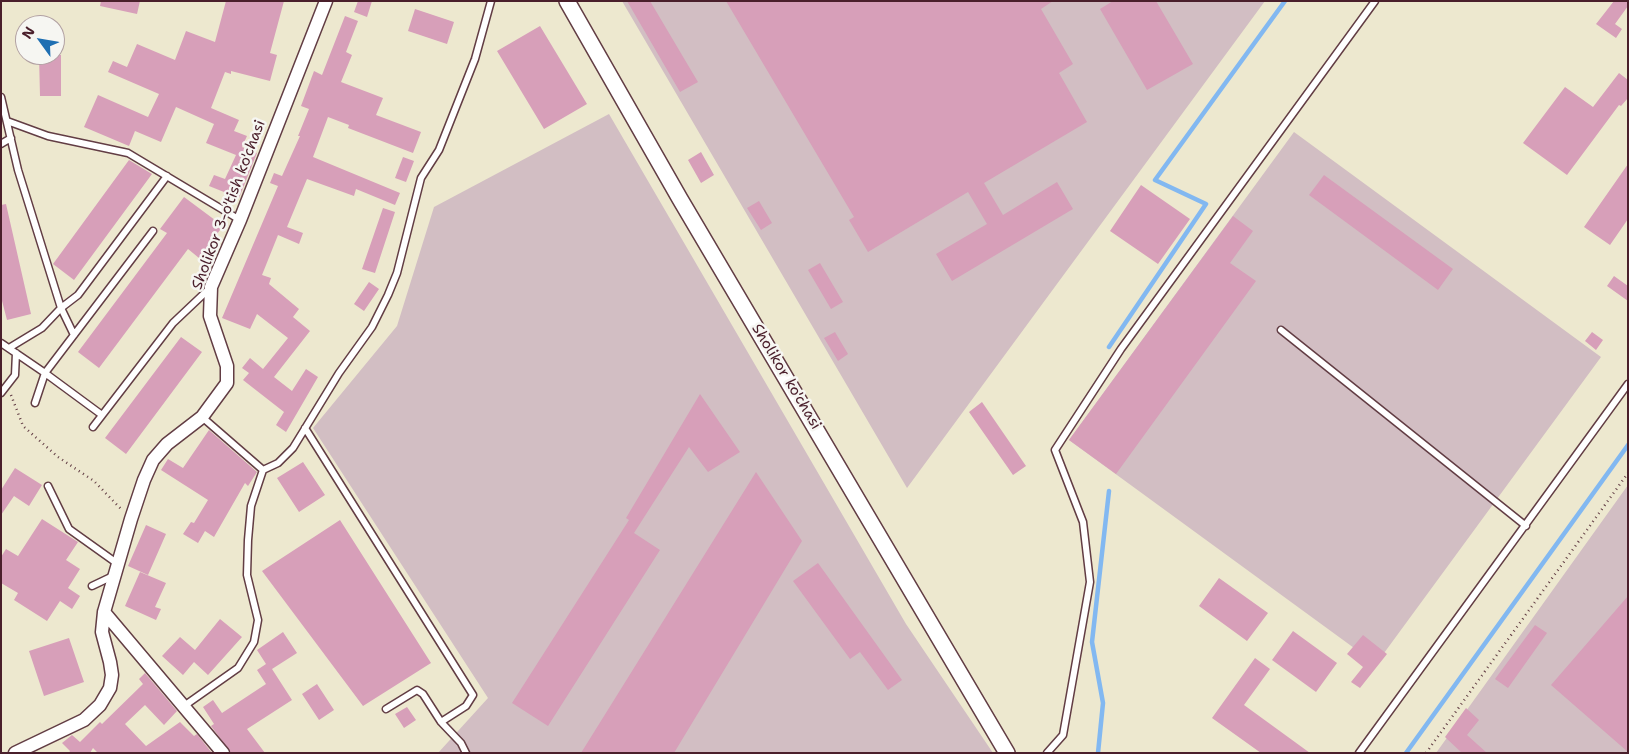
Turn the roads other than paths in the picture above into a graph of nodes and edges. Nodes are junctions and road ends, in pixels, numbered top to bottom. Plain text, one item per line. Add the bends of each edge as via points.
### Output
1 (326, 1) edge
2 (491, 1) edge
3 (567, 1) edge
4 (1375, 1) edge
5 (1, 97) edge
6 (7, 121) junction
7 (11, 138) junction
8 (1, 144) edge
9 (167, 176) junction
10 (240, 220) junction
11 (153, 231) dead end
12 (211, 287) junction
13 (61, 308) junction
14 (1281, 330) dead end
15 (74, 335) junction
16 (1, 343) edge
17 (9, 348) junction
18 (16, 353) junction
19 (46, 373) junction
20 (1628, 384) edge
21 (1, 393) edge
22 (35, 403) dead end
23 (102, 415) junction
24 (202, 417) junction
25 (93, 427) dead end
26 (305, 428) junction
27 (263, 470) junction
28 (48, 486) dead end
29 (1526, 526) junction
30 (116, 570) junction
31 (92, 586) dead end
32 (104, 612) junction
33 (184, 706) junction
34 (386, 709) dead end
35 (441, 722) junction
36 (15, 753) edge
37 (223, 753) edge
38 (466, 753) edge
39 (1007, 753) edge
40 (1047, 753) edge
41 (1359, 753) edge

1 - 10 street, Sholikor 3-o'tish ko'chasi
2 - 26 lane via 475,59 438,150 421,178 388,295 372,327
3 - 39 street, Sholikor ko'chasi
4 - 40 lane via 1121,349 1055,450 1083,522 1090,582 1063,735
5 - 6 lane
6 - 7 lane
6 - 9 lane via 48,136 128,153
7 - 8 lane
7 - 13 lane
9 - 10 lane
9 - 13 lane via 78,295
10 - 12 street, Sholikor 3-o'tish ko'chasi
11 - 15 lane
12 - 23 lane via 173,323
12 - 24 street, Sholikor 3-o'tish ko'chasi via 210,316 228,375 224,391
13 - 15 lane
13 - 17 lane via 42,328
14 - 29 lane
15 - 19 lane
16 - 17 lane
17 - 18 lane
18 - 19 lane
18 - 21 lane via 15,376
19 - 22 lane
19 - 23 lane
20 - 29 lane
23 - 25 lane
24 - 27 lane
24 - 30 street, Sholikor 3-o'tish ko'chasi via 167,444 153,460
26 - 27 lane via 293,448
26 - 35 lane via 471,690 470,702
27 - 33 lane via 251,506 248,540 248,576 258,620 254,642 238,668
28 - 30 lane via 69,529
29 - 41 lane
30 - 31 lane
30 - 32 street, Sholikor 3-o'tish ko'chasi
32 - 33 street
32 - 36 street, Sholikor 3-o'tish ko'chasi via 102,632 112,675 106,698 84,720
33 - 37 street
34 - 35 lane via 416,690 423,694
35 - 38 lane

